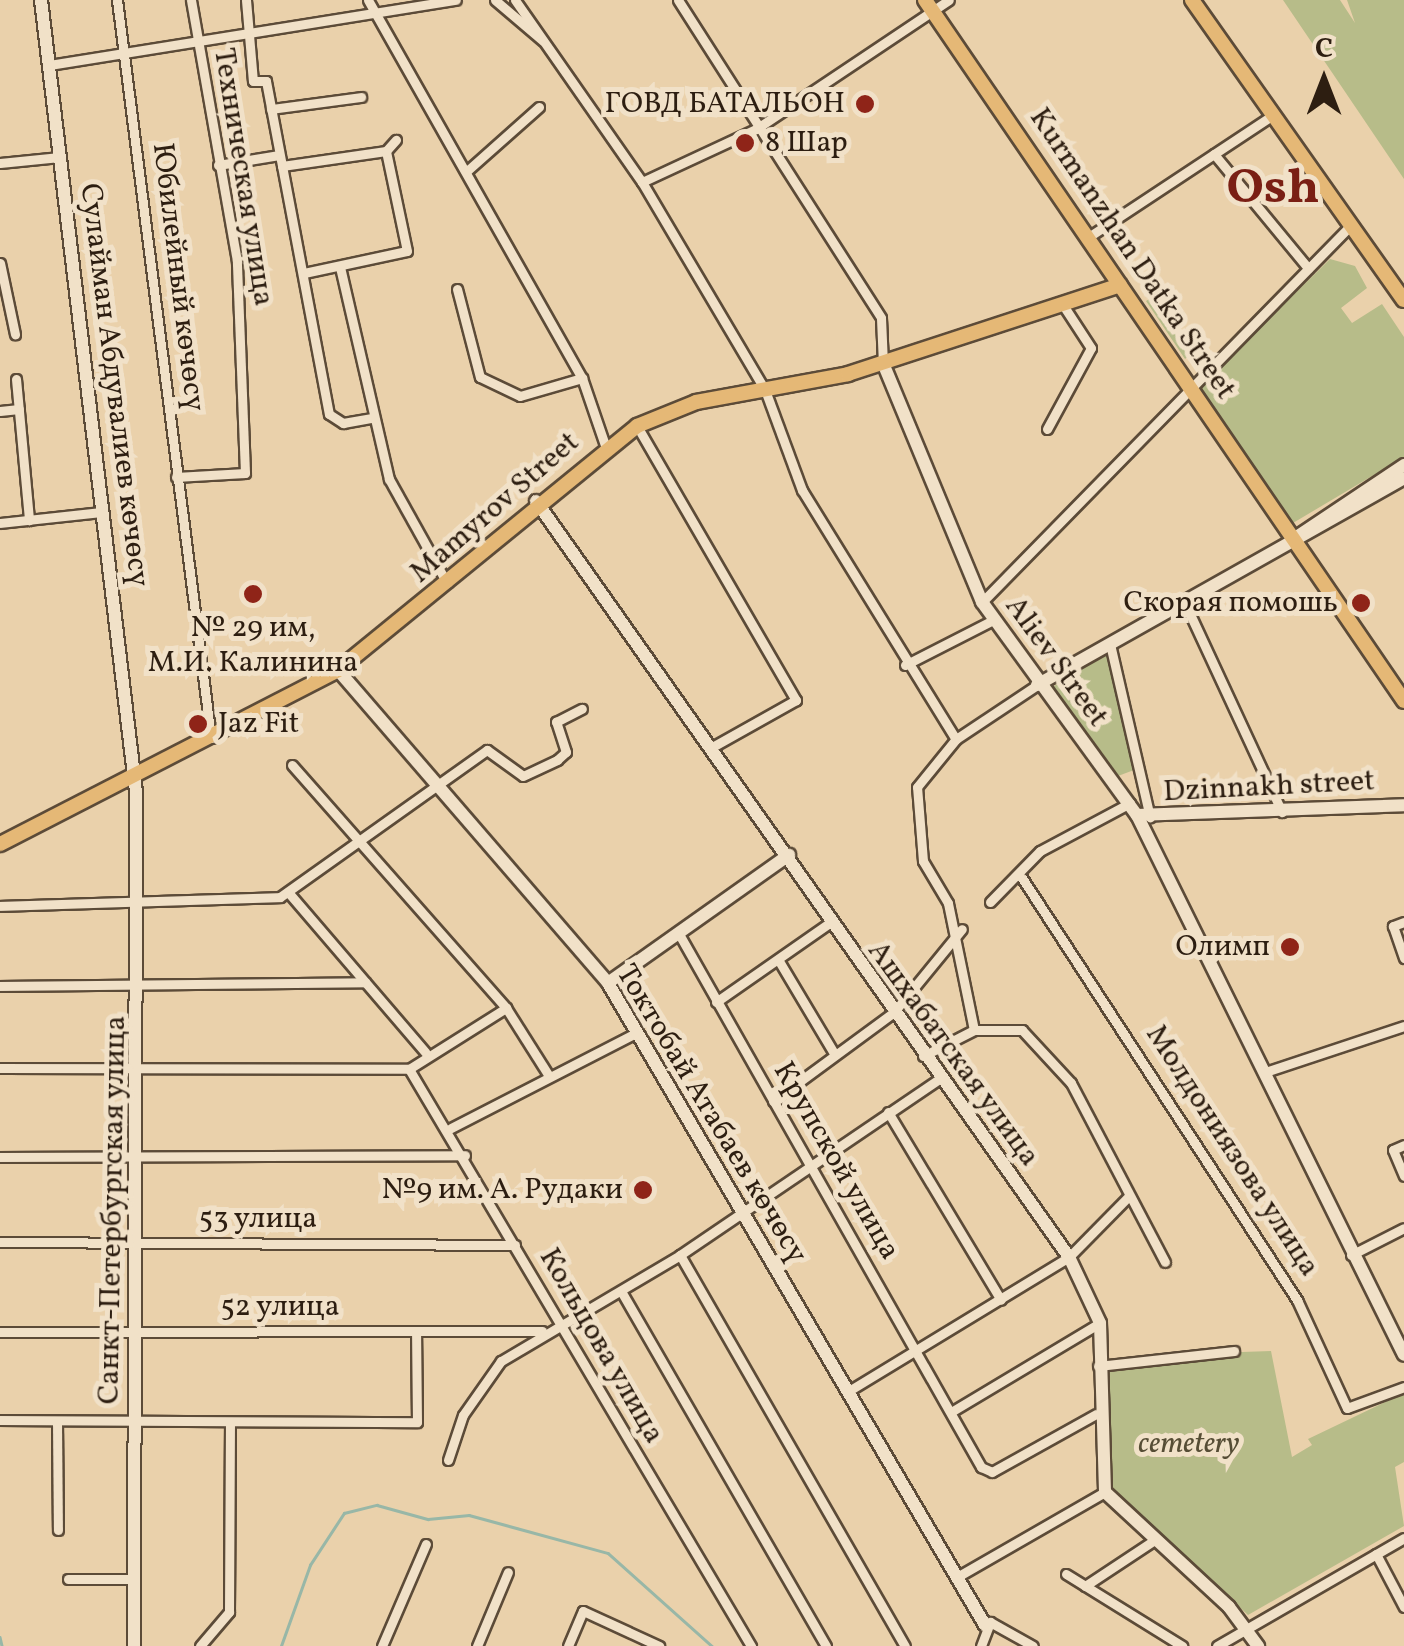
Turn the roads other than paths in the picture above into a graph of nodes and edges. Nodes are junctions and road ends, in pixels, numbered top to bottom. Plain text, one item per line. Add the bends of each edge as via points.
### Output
1 (41, 0) edge
2 (117, 0) edge
3 (191, 0) edge
4 (246, 0) edge
5 (368, 0) edge
6 (456, 0) edge
7 (495, 0) edge
8 (515, 0) edge
9 (678, 0) edge
10 (949, 0) edge
11 (1192, 0) edge
12 (929, 6) edge
13 (376, 16) junction
14 (252, 35) junction
15 (543, 41) junction
16 (197, 44) junction
17 (122, 55) junction
18 (49, 66) junction
19 (361, 97) dead end
20 (539, 107) dead end
21 (271, 109) junction
22 (1273, 115) junction
23 (761, 126) junction
24 (396, 140) dead end
25 (386, 151) junction
26 (1214, 154) junction
27 (60, 157) junction
28 (281, 161) junction
29 (0, 163) edge
30 (218, 166) junction
31 (468, 170) junction
32 (642, 182) junction
33 (1351, 224) junction
34 (1087, 238) junction
35 (0, 262) edge
36 (340, 267) junction
37 (1308, 268) junction
38 (304, 273) junction
39 (1120, 286) junction
40 (457, 289) dead end
41 (1404, 300) edge
42 (1063, 305) junction
43 (3, 308) edge
44 (15, 334) dead end
45 (883, 363) junction
46 (582, 378) junction
47 (16, 379) dead end
48 (1191, 388) junction
49 (765, 390) junction
50 (19, 410) junction
51 (0, 412) edge
52 (371, 418) junction
53 (637, 426) junction
54 (1047, 429) dead end
55 (606, 448) junction
56 (1404, 465) edge
57 (176, 478) junction
58 (1404, 478) edge
59 (536, 501) junction
60 (101, 512) junction
61 (29, 520) junction
62 (0, 523) edge
63 (1294, 540) junction
64 (449, 586) junction
65 (1183, 599) junction
66 (982, 602) junction
67 (993, 620) junction
68 (1110, 644) junction
69 (905, 665) junction
70 (338, 670) junction
71 (1037, 684) junction
72 (1404, 701) edge
73 (582, 709) dead end
74 (210, 738) junction
75 (956, 739) junction
76 (714, 746) junction
77 (292, 764) dead end
78 (132, 776) junction
79 (432, 782) junction
80 (1130, 802) junction
81 (1404, 805) edge
82 (1282, 812) junction
83 (1144, 817) junction
84 (357, 840) junction
85 (0, 844) edge
86 (788, 855) junction
87 (1022, 878) junction
88 (288, 892) junction
89 (990, 902) dead end
90 (140, 903) junction
91 (0, 906) edge
92 (1404, 922) edge
93 (828, 924) junction
94 (962, 929) dead end
95 (679, 934) junction
96 (952, 941) junction
97 (1404, 958) edge
98 (779, 960) junction
99 (364, 982) junction
100 (608, 983) junction
101 (140, 984) junction
102 (0, 986) edge
103 (716, 1002) junction
104 (506, 1008) junction
105 (894, 1012) junction
106 (1404, 1026) edge
107 (974, 1030) junction
108 (638, 1032) junction
109 (424, 1052) junction
110 (835, 1055) junction
111 (924, 1056) junction
112 (138, 1067) junction
113 (0, 1068) edge
114 (410, 1069) junction
115 (1265, 1072) junction
116 (549, 1076) junction
117 (940, 1078) junction
118 (773, 1100) junction
119 (888, 1112) junction
120 (451, 1128) junction
121 (1404, 1146) edge
122 (464, 1155) junction
123 (0, 1157) edge
124 (139, 1157) junction
125 (810, 1166) junction
126 (1404, 1176) edge
127 (1128, 1197) junction
128 (742, 1212) junction
129 (1404, 1228) edge
130 (0, 1242) edge
131 (138, 1244) junction
132 (515, 1245) junction
133 (680, 1255) junction
134 (1351, 1255) junction
135 (1069, 1257) junction
136 (1164, 1262) dead end
137 (621, 1291) junction
138 (1001, 1300) junction
139 (1100, 1322) junction
140 (559, 1326) junction
141 (0, 1332) edge
142 (136, 1332) junction
143 (416, 1333) junction
144 (914, 1349) junction
145 (1234, 1352) dead end
146 (1404, 1355) edge
147 (1098, 1366) junction
148 (1404, 1387) edge
149 (847, 1392) junction
150 (950, 1412) junction
151 (1096, 1414) junction
152 (0, 1420) edge
153 (57, 1422) junction
154 (136, 1422) junction
155 (230, 1422) junction
156 (448, 1460) dead end
157 (1105, 1492) junction
158 (58, 1530) dead end
159 (1404, 1538) edge
160 (1153, 1540) junction
161 (426, 1544) dead end
162 (1376, 1554) junction
163 (508, 1572) dead end
164 (1066, 1574) dead end
165 (957, 1577) junction
166 (68, 1579) dead end
167 (134, 1579) junction
168 (1085, 1586) junction
169 (1404, 1607) edge
170 (985, 1625) junction
171 (1248, 1628) junction
172 (134, 1646) edge
173 (200, 1646) edge
174 (382, 1646) edge
175 (477, 1646) edge
176 (568, 1646) edge
177 (659, 1646) edge
178 (751, 1646) edge
179 (826, 1646) edge
180 (905, 1646) edge
181 (982, 1646) edge
182 (1033, 1646) edge
183 (1182, 1646) edge
184 (1216, 1646) edge
185 (1258, 1646) edge

1 - 18 street, Сулайман Абдувалиев көчөсү
2 - 17 street, Юбилейный көчөсү
3 - 16 street, Техническая улица
4 - 14 street
5 - 13 street
6 - 13 street
7 - 15 street via 526,36
8 - 15 street
9 - 23 street, Aliev Street
10 - 12 street
11 - 22 main road
12 - 23 street
12 - 34 main road, Kurmanzhan Datka Street
13 - 14 street
13 - 31 street
14 - 16 street
14 - 21 street via 252,81 266,81
15 - 32 street
16 - 17 street
16 - 30 street, Техническая улица
17 - 18 street
17 - 57 street, Юбилейный көчөсү
18 - 27 street, Сулайман Абдувалиев көчөсү
19 - 21 street
20 - 31 street
21 - 28 street
22 - 26 street
22 - 33 main road
23 - 32 street
23 - 45 street, Aliev Street via 881,318
24 - 25 street
25 - 28 street
25 - 36 street via 408,251
26 - 34 street
26 - 37 street
27 - 29 street
27 - 60 street, Сулайман Абдувалиев көчөсү
28 - 30 street
28 - 38 street
30 - 57 street, Техническая улица via 237,262 245,474
31 - 46 street
32 - 49 street
33 - 37 street
33 - 41 main road
34 - 39 main road, Kurmanzhan Datka Street
35 - 43 street
36 - 38 street
36 - 52 street
37 - 48 street
38 - 52 street via 329,414 342,423
39 - 42 main road, Mamyrov Street
39 - 48 main road, Kurmanzhan Datka Street
40 - 46 street via 480,377 520,396
42 - 45 main road, Mamyrov Street
42 - 54 street via 1090,348
43 - 44 street
45 - 49 main road, Mamyrov Street
45 - 66 street, Aliev Street
46 - 55 street
47 - 50 street
48 - 63 main road, Kurmanzhan Datka Street
48 - 66 street
49 - 53 main road, Mamyrov Street via 696,402
49 - 69 street via 802,490
50 - 51 street
50 - 61 street
52 - 64 street via 389,479
53 - 55 main road, Mamyrov Street
53 - 76 street via 796,700
55 - 59 main road, Mamyrov Street
56 - 63 street
57 - 74 street, Юбилейный көчөсү
58 - 63 street
59 - 64 main road, Mamyrov Street
59 - 76 street, Ашхабатская улица
60 - 61 street
60 - 78 street, Сулайман Абдувалиев көчөсү
61 - 62 street
63 - 65 street
63 - 72 main road, Kurmanzhan Datka Street
64 - 70 main road, Mamyrov Street
65 - 68 street
65 - 82 street
66 - 67 street, Aliev Street
67 - 69 street
67 - 71 street, Aliev Street
68 - 71 street
68 - 83 street
69 - 75 street
70 - 74 main road, Mamyrov Street
70 - 79 street, Токтобай Атабаев көчөсү
71 - 75 street
71 - 80 street, Aliev Street
73 - 79 street via 556,722 564,755 527,775 491,748
74 - 78 main road, Mamyrov Street
75 - 96 street via 917,787 914,811 923,861 948,903
76 - 86 street, Ашхабатская улица
77 - 84 street
78 - 85 main road, Mamyrov Street
78 - 90 street, Санкт-Петербургская улица
79 - 84 street
79 - 100 street, Токтобай Атабаев көчөсү
80 - 83 street, Aliev Street
80 - 87 street via 1040,852
81 - 82 street, Dzinnakh street
82 - 83 street, Dzinnakh street
83 - 115 street, Aliev Street
84 - 88 street
84 - 104 street
86 - 93 street, Ашхабатская улица
86 - 95 street
87 - 89 street
87 - 148 street, Молдониязова улица via 1298,1300 1347,1408
88 - 90 street
88 - 99 street
90 - 91 street
90 - 101 street, Санкт-Петербургская улица
92 - 97 street via 1393,926
93 - 98 street
93 - 105 street, Ашхабатская улица
94 - 96 street
95 - 100 street
95 - 103 street, Крупской улица
96 - 105 street
96 - 107 street via 963,955
98 - 103 street
98 - 110 street
99 - 101 street
99 - 109 street
100 - 108 street, Токтобай Атабаев көчөсү
101 - 102 street
101 - 112 street, Санкт-Петербургская улица
103 - 118 street, Крупской улица
104 - 109 street
104 - 116 street
105 - 110 street
105 - 111 street, Ашхабатская улица
106 - 115 street
107 - 111 street
107 - 127 street via 1022,1030 1072,1083
108 - 116 street
108 - 128 street, Токтобай Атабаев көчөсү
109 - 114 street
110 - 118 street
111 - 117 street, Ашхабатская улица
112 - 113 street
112 - 114 street
112 - 124 street, Санкт-Петербургская улица
114 - 120 street, Кольцова улица
115 - 134 street, Aliev Street
116 - 120 street
117 - 119 street
117 - 135 street, Ашхабатская улица
118 - 125 street, Крупской улица
119 - 125 street
119 - 138 street
120 - 122 street, Кольцова улица
121 - 126 street via 1392,1150
122 - 124 street
122 - 132 street, Кольцова улица
123 - 124 street
124 - 131 street, Санкт-Петербургская улица
125 - 128 street
125 - 144 street, Крупской улица
127 - 135 street
127 - 136 street
128 - 133 street
128 - 149 street, Токтобай Атабаев көчөсү
129 - 134 street
130 - 131 street, 53 улица
131 - 132 street, 53 улица
131 - 142 street, Санкт-Петербургская улица
132 - 140 street, Кольцова улица
133 - 137 street
133 - 180 street
134 - 146 street, Aliev Street
135 - 138 street
135 - 139 street, Ашхабатская улица
137 - 140 street
137 - 179 street
138 - 144 street
139 - 147 street, Ашхабатская улица
139 - 150 street
140 - 143 street, 52 улица
140 - 156 street via 501,1361 463,1415
140 - 178 street, Кольцова улица
141 - 142 street, 52 улица
142 - 143 street, 52 улица
142 - 154 street, Санкт-Петербургская улица
143 - 155 street via 417,1422
144 - 149 street
144 - 150 street, Крупской улица
145 - 147 street
147 - 151 street, Ашхабатская улица
149 - 165 street, Токтобай Атабаев көчөсү
150 - 151 street, Крупской улица via 992,1472
151 - 157 street, Ашхабатская улица
152 - 153 street
153 - 154 street
153 - 158 street
154 - 155 street
154 - 167 street, Санкт-Петербургская улица
155 - 173 street via 230,1612
157 - 160 street
157 - 165 street
159 - 162 street
160 - 168 street
160 - 171 street
161 - 174 street
162 - 169 street
162 - 171 street
163 - 175 street
164 - 168 street
165 - 170 street, Токтобай Атабаев көчөсү
166 - 167 street
167 - 172 street, Санкт-Петербургская улица
168 - 183 street
170 - 181 street
170 - 182 street
171 - 184 street
171 - 185 street
176 - 177 street via 583,1611

